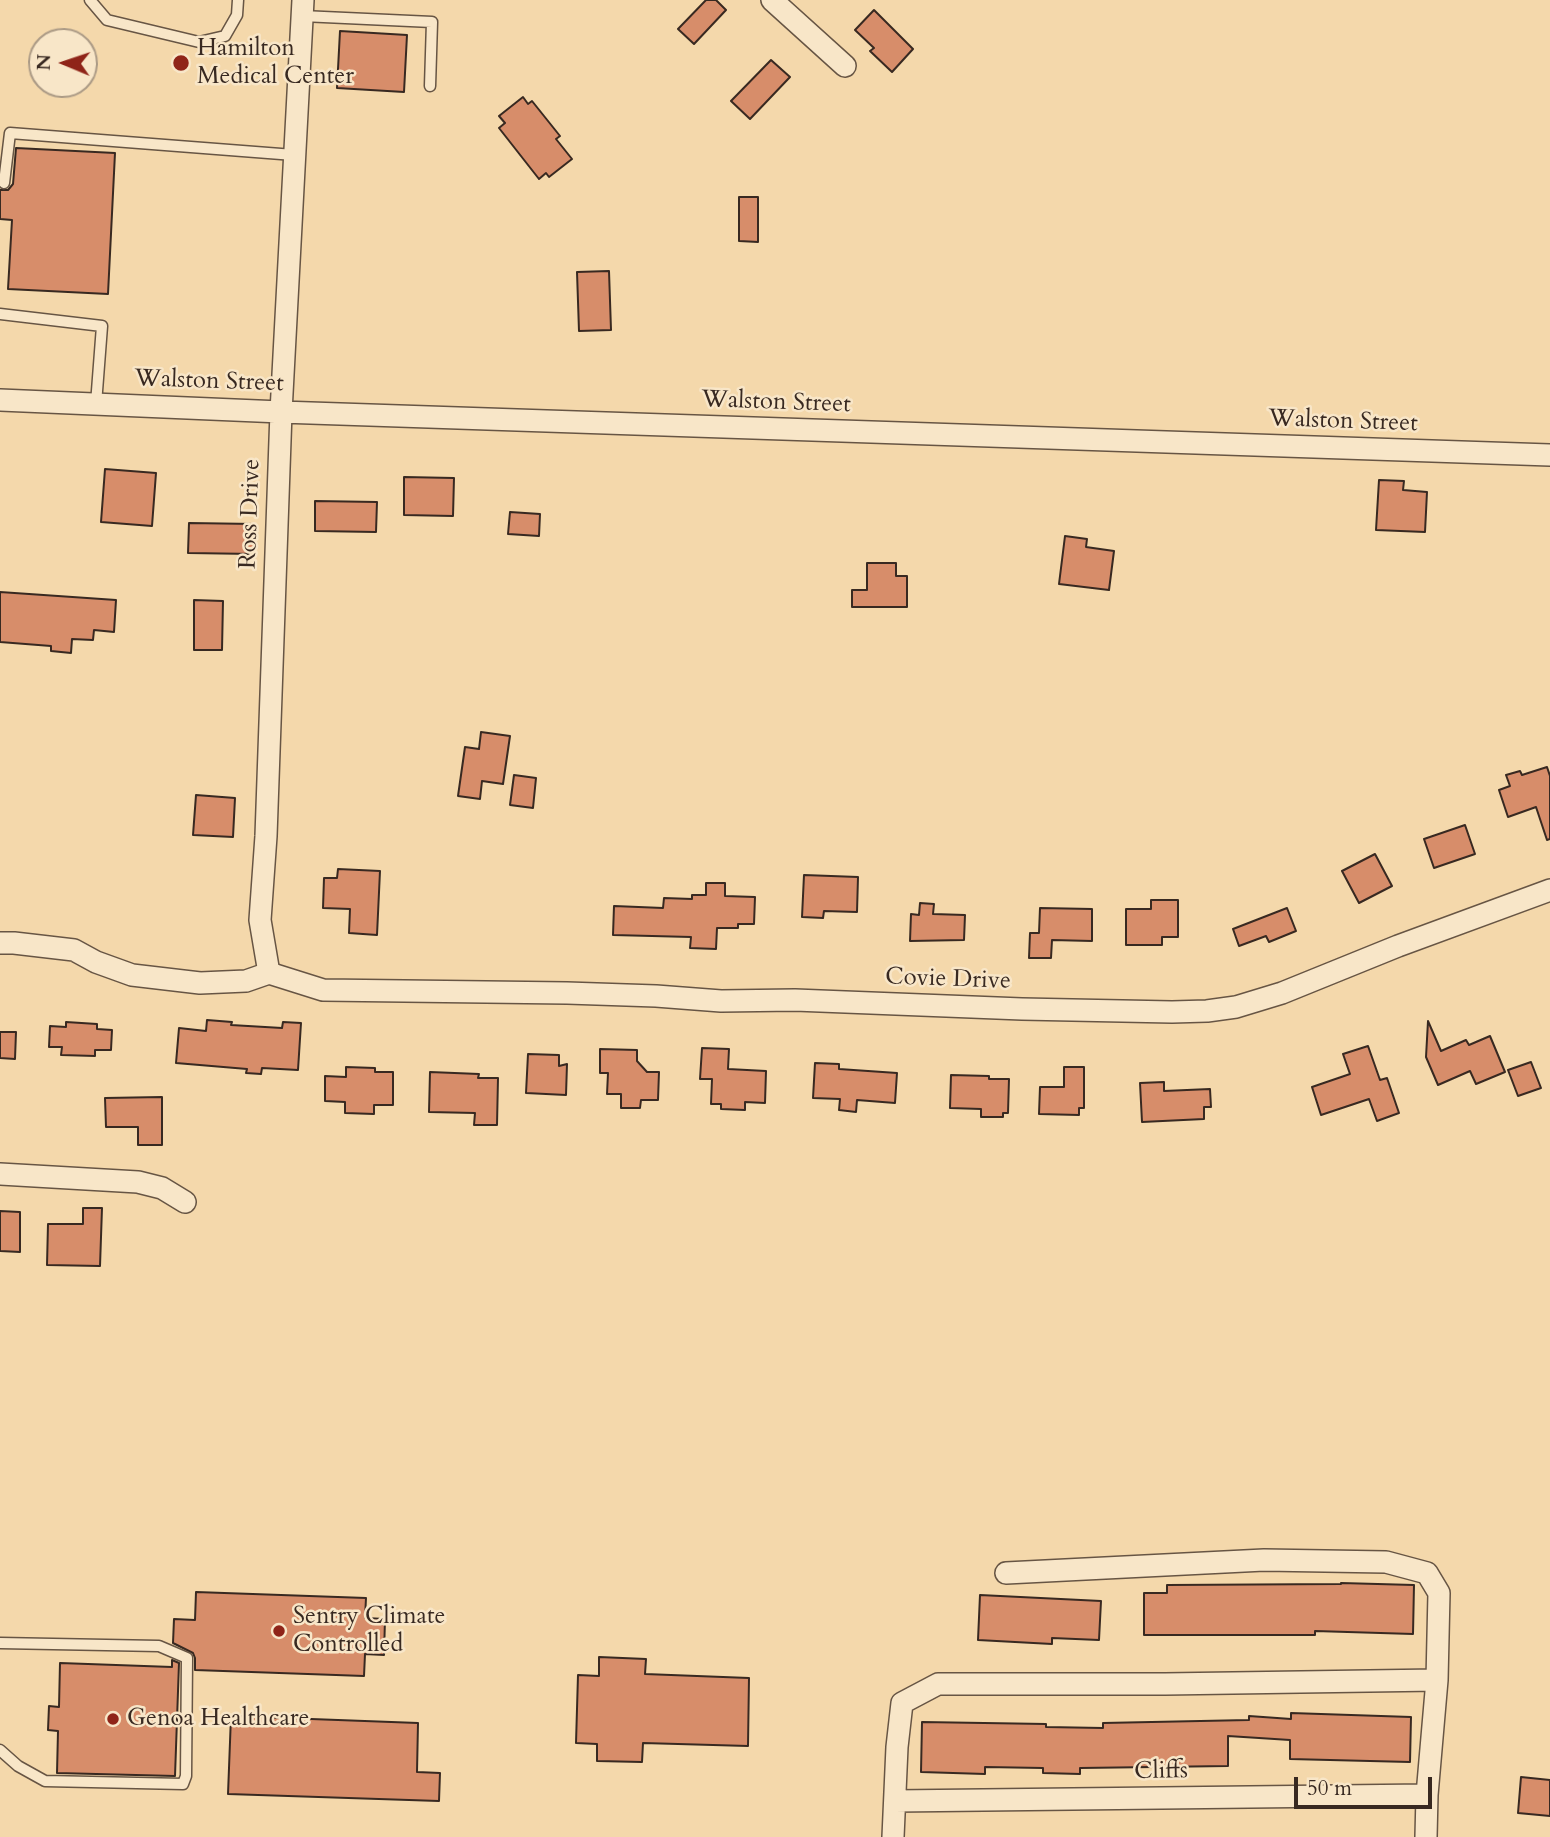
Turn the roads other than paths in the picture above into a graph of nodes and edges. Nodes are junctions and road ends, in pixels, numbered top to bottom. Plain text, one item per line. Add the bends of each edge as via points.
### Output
1 (90, 0) edge
2 (237, 0) edge
3 (772, 0) edge
4 (303, 8) edge
5 (845, 66) dead end
6 (430, 86) dead end
7 (294, 155) junction
8 (4, 183) dead end
9 (0, 314) edge
10 (0, 400) edge
11 (96, 404) junction
12 (281, 412) junction
13 (1550, 456) edge
14 (1550, 890) edge
15 (0, 943) edge
16 (269, 973) junction
17 (0, 1174) edge
18 (186, 1202) dead end
19 (1006, 1573) dead end
20 (0, 1643) edge
21 (1437, 1680) junction
22 (0, 1750) edge
23 (1427, 1795) junction
24 (895, 1801) junction
25 (893, 1837) edge
26 (1426, 1837) edge

1 - 2 lane via 107,20 199,42 225,36 237,15
3 - 5 street
4 - 6 lane via 432,22
4 - 7 street, Ross Drive
7 - 8 lane via 10,133
7 - 12 street, Ross Drive
9 - 11 lane via 102,326
10 - 11 street, Walston Street
11 - 12 street, Walston Street
12 - 13 street, Walston Street
12 - 16 street, Ross Drive via 260,920
14 - 16 street, Covie Drive via 1282,993 1207,1011 323,990
15 - 16 street via 74,950 132,975 200,983 246,981
17 - 18 street via 138,1182 162,1188
19 - 21 street via 1264,1560 1386,1562 1427,1573 1439,1593
20 - 22 lane via 159,1646 187,1658 186,1776 183,1784 45,1781
21 - 23 street
21 - 24 street via 938,1684 902,1703
23 - 24 street, Cliffs
23 - 26 street
24 - 25 street

